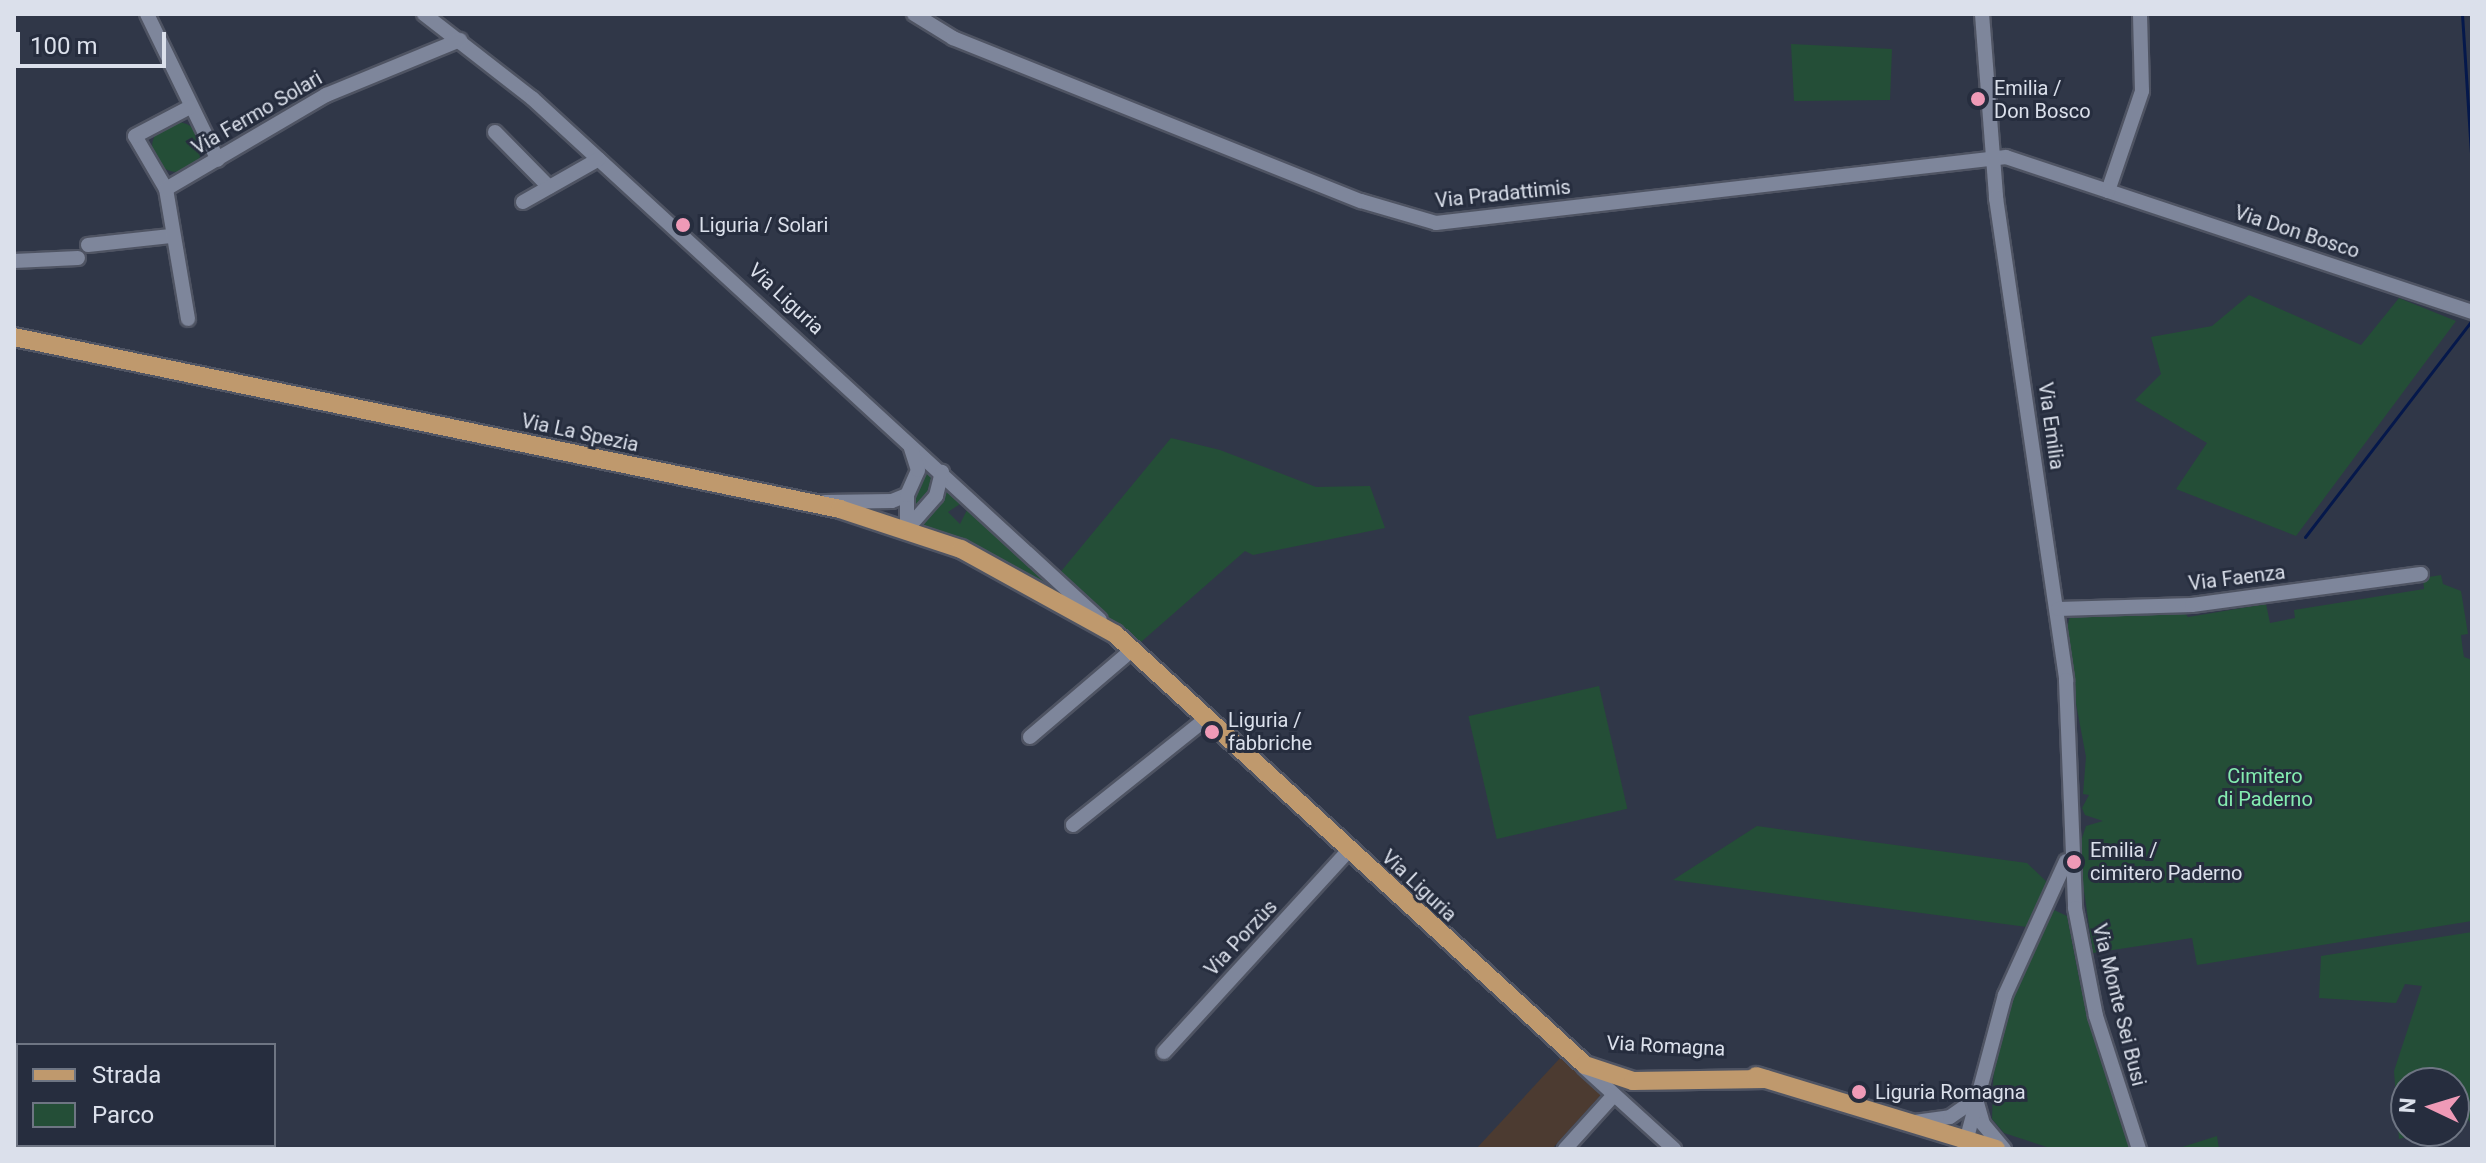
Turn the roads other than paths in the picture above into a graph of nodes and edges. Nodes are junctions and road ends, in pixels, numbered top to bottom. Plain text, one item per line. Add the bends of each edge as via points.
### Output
1 (147, 14) edge
2 (424, 14) edge
3 (914, 14) edge
4 (1982, 14) edge
5 (2140, 14) edge
6 (460, 40) junction
7 (190, 107) junction
8 (495, 132) dead end
9 (1991, 157) junction
10 (599, 159) junction
11 (218, 160) junction
12 (549, 187) junction
13 (166, 189) junction
14 (2108, 191) junction
15 (523, 202) dead end
16 (171, 236) junction
17 (88, 245) dead end
18 (78, 258) dead end
19 (14, 261) edge
20 (2469, 311) edge
21 (188, 319) dead end
22 (14, 337) edge
23 (907, 441) junction
24 (942, 472) junction
25 (907, 495) junction
26 (812, 503) junction
27 (907, 529) junction
28 (2421, 574) dead end
29 (2058, 609) junction
30 (1115, 634) junction
31 (1133, 649) junction
32 (1207, 718) junction
33 (1030, 737) dead end
34 (1073, 825) dead end
35 (2069, 845) junction
36 (1348, 851) junction
37 (2071, 869) junction
38 (2056, 891) junction
39 (1164, 1052) dead end
40 (1572, 1056) joint
41 (1614, 1079) junction
42 (1977, 1098) junction
43 (1633, 1112) junction
44 (1912, 1123) junction
45 (1965, 1144) edge
46 (1565, 1149) edge
47 (1674, 1149) edge
48 (1996, 1149) edge
49 (2004, 1149) edge
50 (2139, 1149) edge

1 - 7 street
2 - 6 street, Via Liguria
3 - 9 street, Via Pradattimis via 953,38 1361,201 1436,223
4 - 9 street, Via Emilia
5 - 14 street via 2142,91
6 - 10 street, Via Liguria
6 - 11 street, Via Fermo Solari via 326,95
7 - 11 street
7 - 13 street, Via Fermo Solari via 135,136
8 - 12 street
9 - 14 street, Via Don Bosco via 2006,157
9 - 29 street, Via Emilia
10 - 12 street
10 - 23 street, Via Liguria
11 - 13 street, Via Fermo Solari
12 - 15 street
13 - 16 street, Via Fermo Solari
14 - 20 street, Via Don Bosco
16 - 17 street
16 - 21 street, Via Fermo Solari
18 - 19 street
22 - 26 main road, Via La Spezia
23 - 24 street, Via Liguria
23 - 25 street via 918,470
24 - 27 street via 936,496
24 - 30 street, Via Liguria
25 - 26 street via 892,501
25 - 27 street
26 - 27 main road, Via La Spezia
27 - 30 main road, Via La Spezia via 986,561
28 - 29 street, Via Faenza via 2192,605
29 - 35 street, Via Emilia via 2068,705
30 - 31 main road, Via Liguria
31 - 32 main road, Via Liguria
31 - 33 street
32 - 34 street
32 - 36 main road, Via Liguria
35 - 37 street, Via Emilia
35 - 38 street, Via Emilia
36 - 39 street, Via Porzùs
36 - 40 main road, Via Liguria
37 - 38 street, Via Emilia
37 - 50 street, Via Monte Sei Busi via 2096,1016
38 - 42 street, Via Emilia via 2010,982
40 - 41 main road, Via Romagna
41 - 43 street
41 - 43 street
41 - 44 main road, Via Romagna via 1732,1072
41 - 46 street
42 - 44 street via 1950,1117
42 - 45 street, Via Emilia
42 - 49 street via 1983,1124
43 - 47 street
44 - 45 main road, Via Romagna
45 - 48 main road, Via Romagna

